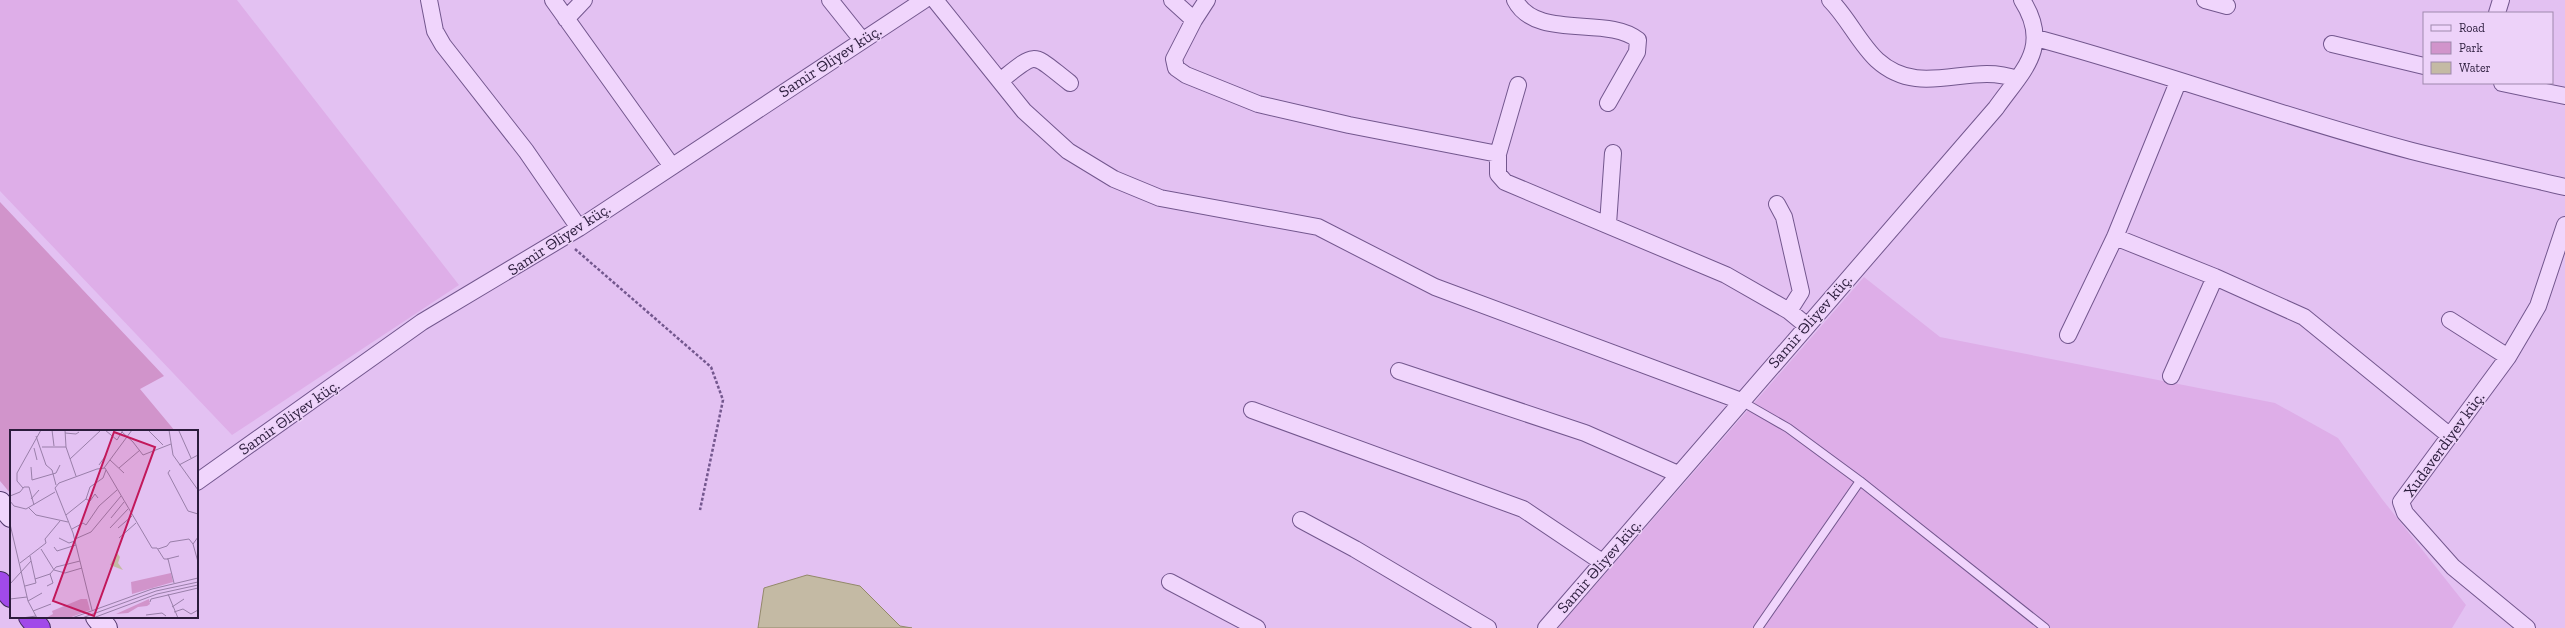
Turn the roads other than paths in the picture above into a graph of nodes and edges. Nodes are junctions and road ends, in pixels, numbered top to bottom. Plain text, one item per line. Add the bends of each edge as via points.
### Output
1 (429, 0) edge
2 (553, 0) edge
3 (584, 0) edge
4 (830, 0) edge
5 (935, 0) edge
6 (1172, 0) edge
7 (1207, 0) edge
8 (1515, 0) edge
9 (1830, 0) edge
10 (2022, 0) edge
11 (2205, 0) edge
12 (2501, 0) edge
13 (917, 2) edge
14 (2227, 6) dead end
15 (2497, 12) edge
16 (566, 19) junction
17 (1194, 20) junction
18 (2036, 38) junction
19 (862, 40) junction
20 (2332, 44) dead end
21 (2423, 66) edge
22 (2017, 79) junction
23 (1000, 81) junction
24 (2178, 82) junction
25 (1070, 83) dead end
26 (2507, 84) edge
27 (1518, 85) dead end
28 (2565, 96) edge
29 (1608, 103) dead end
30 (1613, 152) dead end
31 (1498, 154) junction
32 (671, 165) junction
33 (2565, 187) edge
34 (1776, 204) dead end
35 (1608, 224) junction
36 (2565, 225) edge
37 (579, 228) junction
38 (2115, 237) junction
39 (2215, 277) junction
40 (1789, 311) junction
41 (2450, 320) dead end
42 (1806, 325) junction
43 (2068, 335) dead end
44 (2508, 357) junction
45 (1399, 371) dead end
46 (2171, 376) dead end
47 (1741, 401) junction
48 (1252, 410) dead end
49 (2450, 436) junction
50 (1678, 474) junction
51 (198, 481) edge
52 (1860, 481) junction
53 (0, 503) edge
54 (10, 515) edge
55 (1301, 520) dead end
56 (1602, 562) junction
57 (1170, 582) dead end
58 (0, 583) edge
59 (10, 595) edge
60 (31, 618) edge
61 (98, 618) edge
62 (39, 628) edge
63 (106, 628) edge
64 (1257, 628) edge
65 (1488, 628) edge
66 (1546, 628) edge
67 (1758, 628) edge
68 (2045, 628) edge
69 (2527, 628) edge

1 - 37 street via 435,30 443,45 526,151
2 - 16 street
3 - 16 street
4 - 19 street
5 - 23 street
6 - 17 street
7 - 17 street
8 - 29 street via 1519,8 1535,18 1560,25 1628,32 1638,40 1637,52
9 - 22 street via 1876,59 1899,75 1917,79 2005,74
10 - 18 street, Samir Əliyev küç. via 2035,26
11 - 14 street
12 - 15 street
13 - 19 street, Samir Əliyev küç.
16 - 32 street
17 - 31 street via 1174,59 1176,68 1186,75 1258,104
18 - 22 street, Samir Əliyev küç. via 2034,52
18 - 24 street via 2107,57
19 - 32 street, Samir Əliyev küç.
20 - 21 street
22 - 42 street, Samir Əliyev küç. via 1996,108
23 - 25 street via 1029,58 1037,58
23 - 47 street via 1024,110 1068,151 1114,179 1160,198 1318,227 1435,287
24 - 33 street via 2412,151
24 - 38 street
26 - 28 street
27 - 31 street
30 - 35 street
31 - 35 street via 1498,174 1505,182
32 - 37 street, Samir Əliyev küç.
34 - 40 street via 1784,217 1801,292
35 - 40 street via 1726,275
36 - 44 street, Xudaverdiyev küç. via 2538,306
37 - 51 street, Samir Əliyev küç. via 422,322
38 - 39 street
38 - 43 street
39 - 46 street
39 - 49 street via 2304,317
40 - 42 street
41 - 44 street
42 - 47 street, Samir Əliyev küç.
44 - 49 street, Xudaverdiyev küç.
45 - 50 street via 1585,432
47 - 50 street, Samir Əliyev küç.
47 - 52 lane via 1788,428
48 - 56 street via 1524,510
49 - 69 street, Xudaverdiyev küç. via 2402,502 2405,513 2453,567
50 - 56 street, Samir Əliyev küç.
52 - 67 lane
52 - 68 lane
53 - 54 street
55 - 65 street
56 - 66 street, Samir Əliyev küç.
57 - 64 street
58 - 59 highway
60 - 62 highway
61 - 63 street

